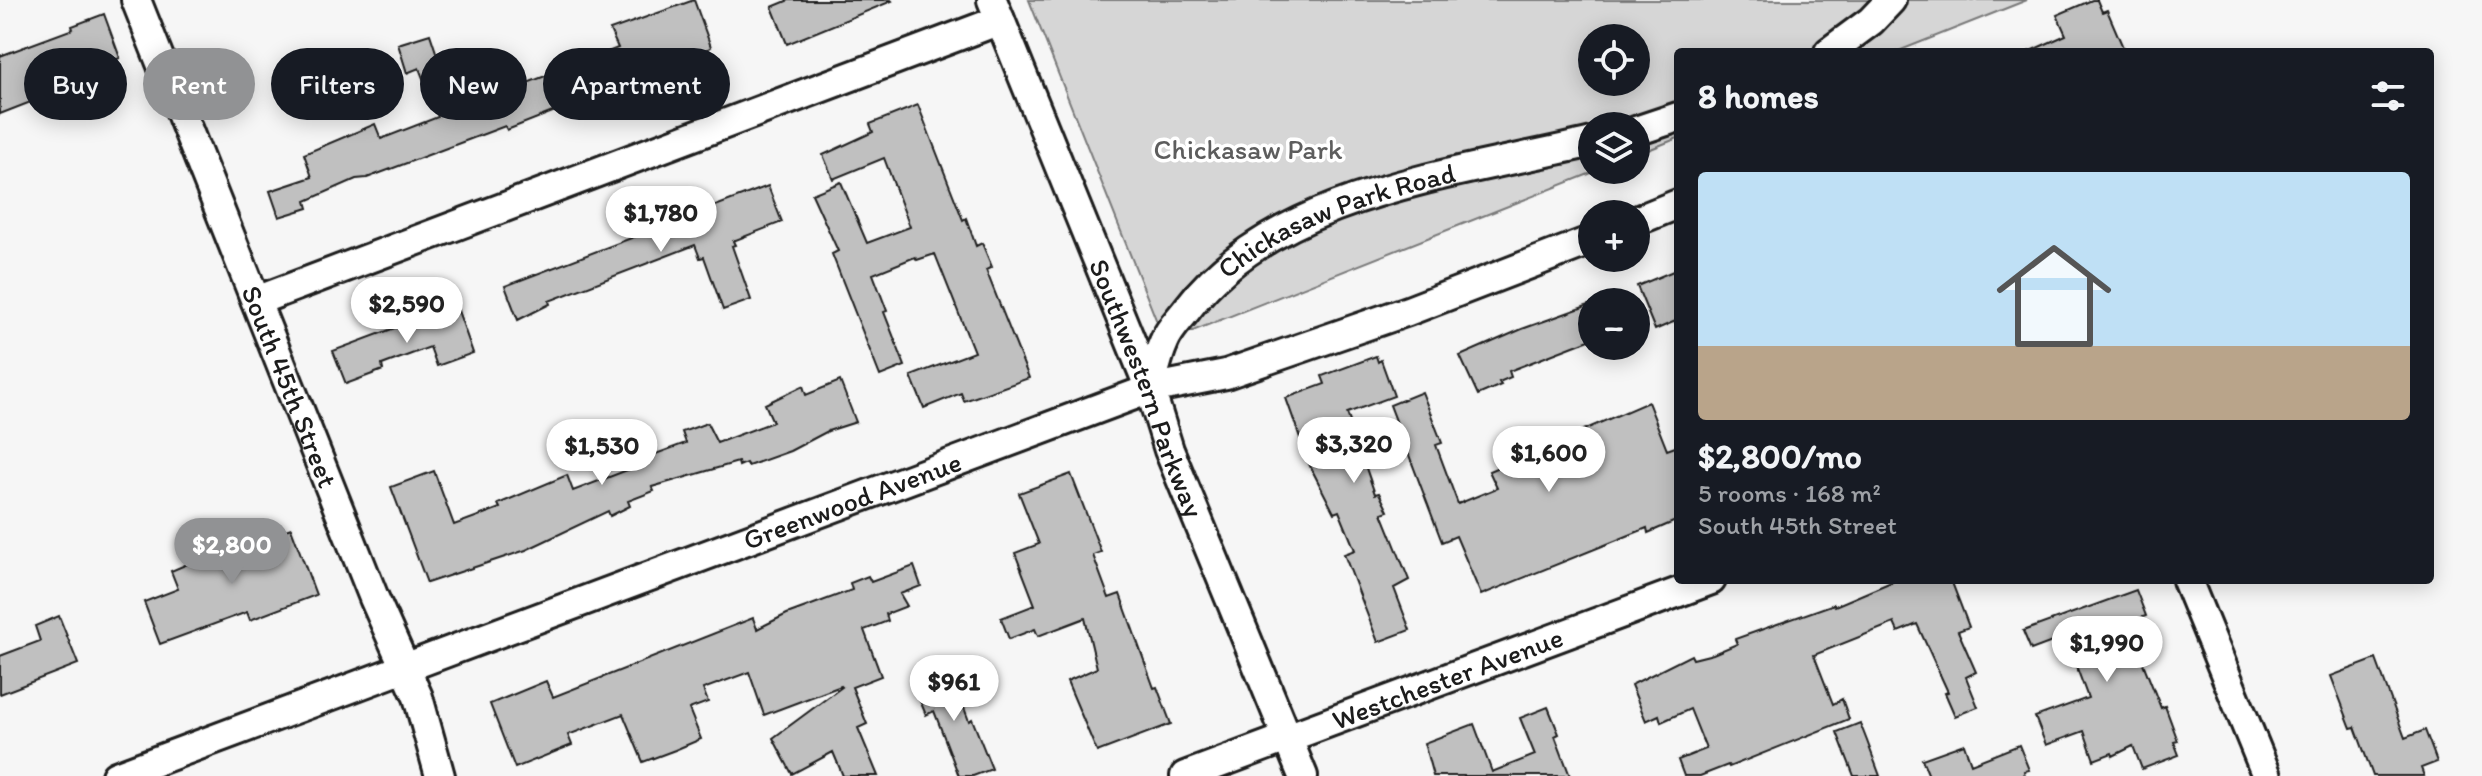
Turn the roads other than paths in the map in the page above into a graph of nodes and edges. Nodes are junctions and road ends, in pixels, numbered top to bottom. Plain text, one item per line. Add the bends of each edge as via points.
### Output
1 (136, 0) edge
2 (1891, 0) edge
3 (996, 10) edge
4 (1834, 48) edge
5 (1674, 118) edge
6 (1650, 126) edge
7 (1578, 145) edge
8 (1674, 206) edge
9 (1650, 215) edge
10 (1578, 245) edge
11 (256, 301) junction
12 (1150, 389) junction
13 (1700, 584) edge
14 (2189, 584) edge
15 (405, 668) junction
16 (1288, 738) junction
17 (2262, 775) edge
18 (116, 776) edge
19 (440, 776) edge
20 (1185, 776) edge
21 (1303, 776) edge

1 - 11 street, South 45th Street
2 - 4 street
3 - 11 street
3 - 12 street, Southwestern Parkway
5 - 6 street
7 - 12 street, Chickasaw Park Road via 1400,186 1280,230 1242,254 1197,296 1164,342
8 - 9 street
10 - 12 street, Greenwood Avenue via 1226,374
11 - 15 street, South 45th Street
12 - 15 street, Greenwood Avenue
12 - 16 street, Southwestern Parkway via 1169,450
13 - 16 street, Westchester Avenue
14 - 17 street
15 - 18 street, Greenwood Avenue
15 - 19 street, South 45th Street
16 - 20 street, Westchester Avenue
16 - 21 street, Southwestern Parkway

